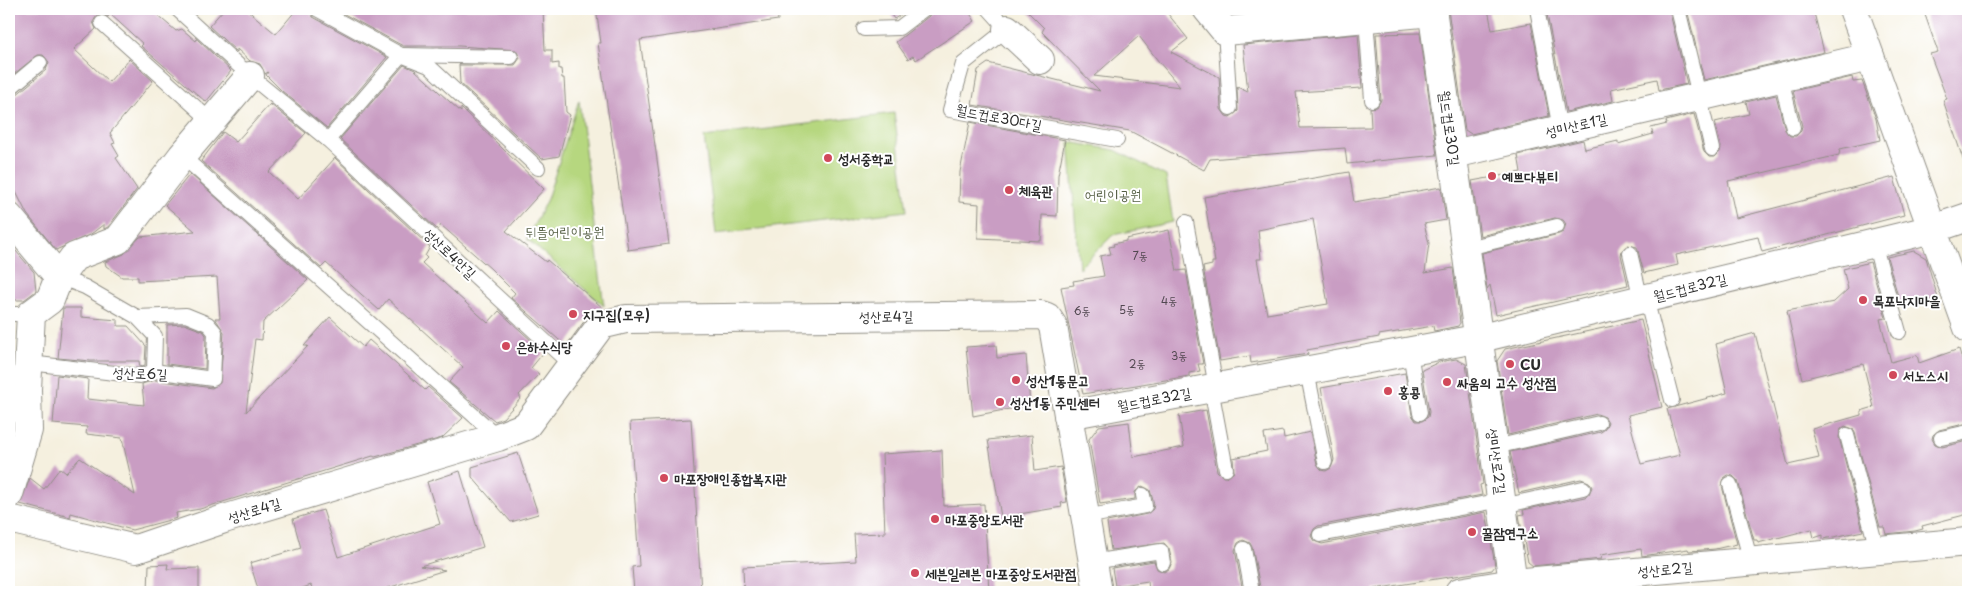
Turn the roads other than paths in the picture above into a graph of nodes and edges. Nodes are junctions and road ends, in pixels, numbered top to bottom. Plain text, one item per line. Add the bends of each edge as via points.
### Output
1 (177, 9) edge
2 (317, 9) edge
3 (924, 9) edge
4 (1207, 9) edge
5 (1537, 9) edge
6 (1678, 9) edge
7 (1853, 9) edge
8 (1432, 10) edge
9 (1366, 18) junction
10 (998, 19) edge
11 (102, 23) dead end
12 (864, 29) dead end
13 (1225, 31) junction
14 (401, 55) junction
15 (511, 57) dead end
16 (1870, 57) junction
17 (1040, 60) dead end
18 (40, 63) dead end
19 (250, 76) junction
20 (1781, 78) junction
21 (9, 89) edge
22 (1699, 97) junction
23 (1372, 100) dead end
24 (1230, 108) dead end
25 (211, 121) junction
26 (1793, 128) dead end
27 (1560, 129) junction
28 (328, 140) junction
29 (1117, 140) dead end
30 (1712, 149) dead end
31 (1454, 154) junction
32 (182, 156) junction
33 (538, 168) dead end
34 (9, 217) edge
35 (1968, 217) edge
36 (1186, 222) dead end
37 (1556, 226) dead end
38 (1933, 229) junction
39 (1874, 243) junction
40 (1468, 248) junction
41 (1630, 253) dead end
42 (59, 277) junction
43 (1643, 299) junction
44 (20, 314) edge
45 (137, 317) junction
46 (1968, 328) edge
47 (1899, 332) dead end
48 (1481, 338) junction
49 (1410, 352) junction
50 (572, 366) junction
51 (1307, 370) junction
52 (154, 371) junction
53 (22, 384) edge
54 (1213, 388) junction
55 (1672, 400) dead end
56 (1420, 413) dead end
57 (1068, 415) junction
58 (1599, 423) dead end
59 (1968, 432) edge
60 (1847, 435) dead end
61 (498, 437) junction
62 (1942, 438) dead end
63 (1495, 448) junction
64 (1324, 462) dead end
65 (1226, 469) dead end
66 (1730, 484) dead end
67 (1583, 488) dead end
68 (9, 494) edge
69 (1143, 495) dead end
70 (1503, 503) junction
71 (1085, 517) junction
72 (9, 520) edge
73 (1320, 535) dead end
74 (1968, 542) edge
75 (1244, 549) dead end
76 (1876, 550) junction
77 (1093, 562) junction
78 (1752, 562) junction
79 (1163, 563) dead end
80 (1513, 583) junction
81 (1098, 592) edge
82 (1252, 592) edge
83 (1459, 592) edge

1 - 19 lane, 성산로4안길
2 - 14 lane
3 - 12 lane via 899,28
4 - 13 street
5 - 27 lane
6 - 22 lane
7 - 16 street
8 - 9 street
8 - 31 street, 월드컵로30길
9 - 13 street
9 - 23 lane
10 - 17 street, 월드컵로30다길
10 - 29 lane, 월드컵로30다길 via 963,64 950,110
11 - 25 lane
13 - 24 lane
14 - 15 lane
14 - 28 lane
14 - 33 lane via 429,66
16 - 20 street, 성미산로1길
16 - 38 street
18 - 21 lane
19 - 25 street
19 - 28 lane, 성산로4안길
20 - 22 street, 성미산로1길
20 - 26 lane
22 - 27 street, 성미산로1길
22 - 30 lane
25 - 32 street
27 - 31 street, 성미산로1길
28 - 50 lane, 성산로4안길
31 - 40 street, 월드컵로30길
32 - 42 street via 118,240 74,257
32 - 61 lane
34 - 42 street
35 - 38 street, 월드컵로32길
36 - 54 lane
37 - 40 lane
38 - 39 street, 월드컵로32길
38 - 46 street
39 - 43 street, 월드컵로32길
39 - 47 lane
40 - 48 street, 월드컵로30길
41 - 43 lane
42 - 44 street via 50,300
42 - 45 lane via 86,287
43 - 48 street, 월드컵로32길
43 - 55 lane
44 - 53 street
45 - 52 lane via 155,336
45 - 52 lane, 성산로6길 via 186,315 208,324 214,332 213,379
48 - 49 street, 월드컵로32길
48 - 63 street, 성미산로2길
49 - 51 street, 월드컵로32길
49 - 56 lane
50 - 57 street, 성산로4길 via 601,325 626,320 1041,315 1054,326
50 - 61 street, 성산로4길 via 526,426
51 - 54 street, 월드컵로32길
51 - 64 lane
52 - 53 lane, 성산로6길 via 140,376
53 - 68 street via 28,430
54 - 57 street, 월드컵로32길
54 - 65 lane, 월드컵로32길
57 - 71 street, 성산로4길
58 - 63 lane
59 - 62 lane
60 - 76 lane
61 - 72 street, 성산로4길 via 224,519 136,549
63 - 70 street, 성미산로2길
66 - 78 lane
67 - 70 lane
69 - 71 lane via 1145,506
70 - 73 lane
70 - 80 street, 성미산로2길
71 - 77 street, 성산로4길
74 - 76 street, 성산로2길
75 - 82 lane
76 - 78 street, 성산로2길
77 - 79 lane via 1161,551
77 - 81 street, 성산로4길
78 - 80 street, 성산로2길
80 - 83 street, 성산로2길

